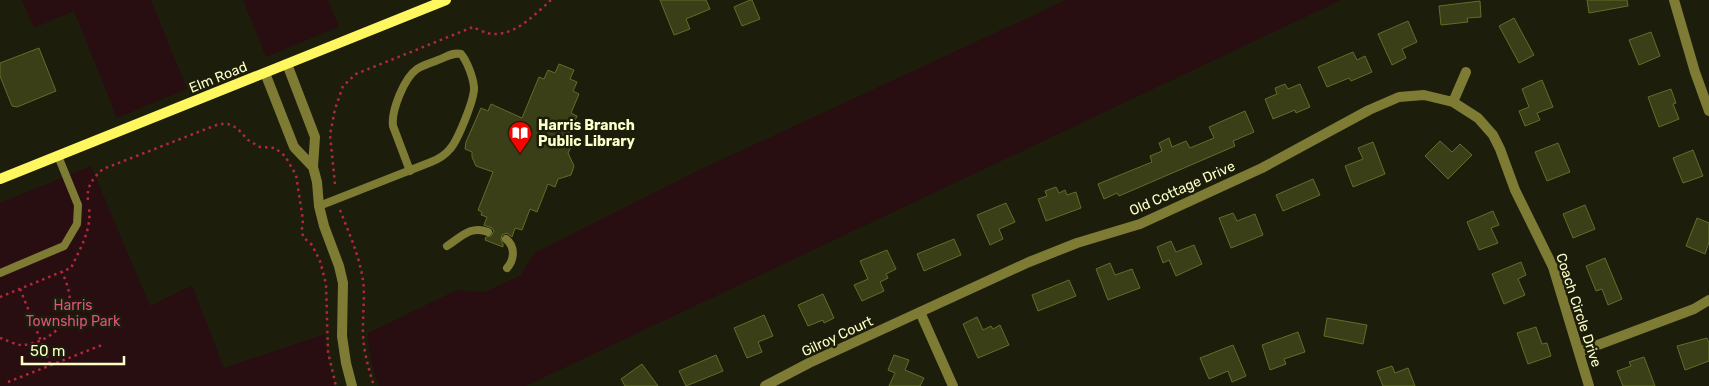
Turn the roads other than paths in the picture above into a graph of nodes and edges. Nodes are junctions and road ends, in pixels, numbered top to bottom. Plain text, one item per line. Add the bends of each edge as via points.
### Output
1 (446, 0) edge
2 (1674, 0) edge
3 (287, 64) junction
4 (1466, 72) dead end
5 (265, 73) junction
6 (1453, 102) junction
7 (1709, 111) edge
8 (58, 156) junction
9 (313, 167) junction
10 (410, 171) junction
11 (0, 179) edge
12 (1514, 190) joint
13 (319, 206) junction
14 (488, 232) dead end
15 (506, 239) dead end
16 (447, 246) dead end
17 (507, 268) dead end
18 (0, 273) edge
19 (1709, 300) edge
20 (920, 312) junction
21 (1579, 352) junction
22 (352, 386) edge
23 (765, 386) edge
24 (953, 386) edge
25 (1589, 386) edge

1 - 3 street, Elm Road
2 - 7 street
3 - 5 street, Elm Road
3 - 9 street via 315,137
4 - 6 street
5 - 8 street, Elm Road
5 - 9 street via 294,147
6 - 12 street, Old Cottage Drive via 1478,118 1493,135
6 - 20 street, Old Cottage Drive via 1424,95 1399,97 1262,168 1140,224 1029,262
8 - 11 street, Elm Road
8 - 18 lane via 78,205 77,224 64,246
9 - 13 street
10 - 10 lane via 439,159 455,142 474,90 461,54 455,53 421,66 405,84 392,119
10 - 13 lane
12 - 21 street, Coach Circle Drive via 1553,267
13 - 22 street via 339,266 342,336
14 - 16 lane via 472,230
15 - 17 lane via 513,250
19 - 21 street via 1694,309
20 - 23 street, Gilroy Court
20 - 24 street
21 - 25 street, Coach Circle Drive

